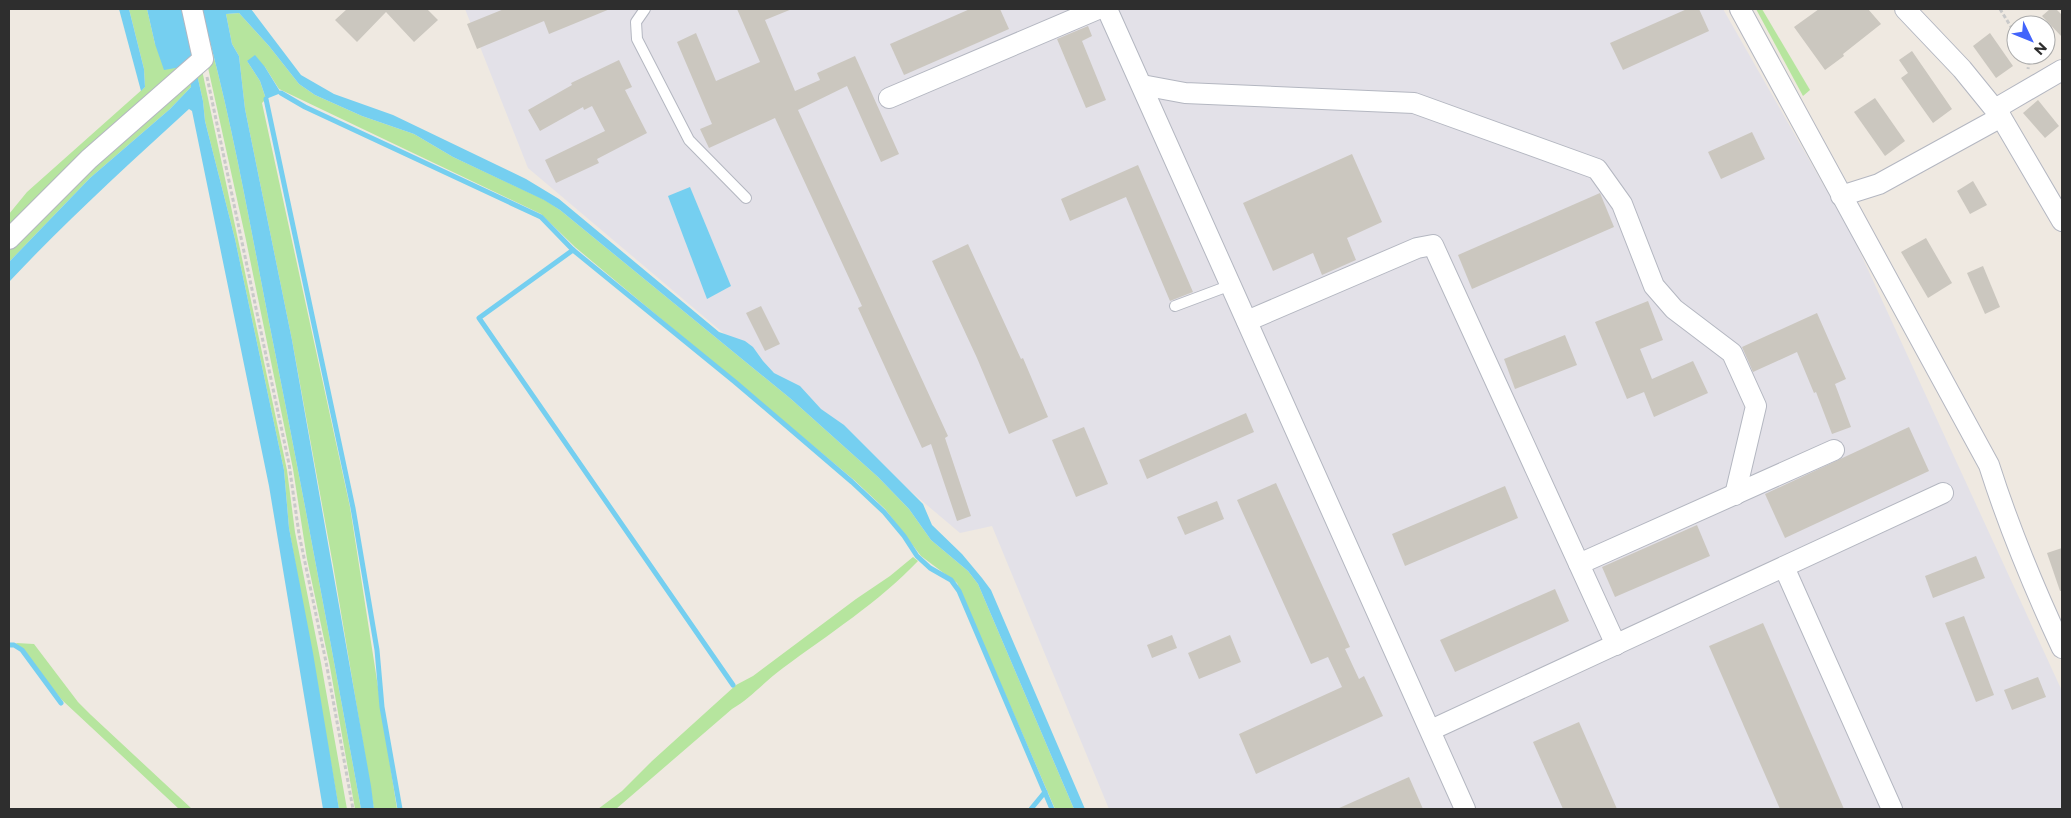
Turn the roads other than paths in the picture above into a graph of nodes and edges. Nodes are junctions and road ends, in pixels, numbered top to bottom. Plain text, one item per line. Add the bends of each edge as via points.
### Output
1 (192, 9) edge
2 (644, 9) edge
3 (1098, 9) edge
4 (1107, 9) edge
5 (1740, 9) edge
6 (1905, 9) edge
7 (2062, 70) edge
8 (1142, 85) junction
9 (889, 98) dead end
10 (1998, 113) junction
11 (1840, 196) junction
12 (746, 198) dead end
13 (2062, 221) edge
14 (9, 240) edge
15 (1231, 285) junction
16 (1175, 306) dead end
17 (1247, 321) junction
18 (1834, 450) dead end
19 (1943, 493) dead end
20 (1735, 495) junction
21 (1579, 564) junction
22 (1784, 567) junction
23 (1616, 644) junction
24 (2062, 648) edge
25 (1431, 730) junction
26 (1465, 809) edge
27 (1892, 809) edge

1 - 14 street via 203,60 89,159
2 - 12 lane via 636,22 637,39 689,140
3 - 9 street
4 - 8 street
5 - 11 street
6 - 10 street via 1962,68
7 - 10 street
8 - 15 street
8 - 20 street via 1185,93 1414,103 1597,169 1622,204 1654,286 1674,309 1732,353 1756,406
10 - 11 street via 1879,184
10 - 13 street
11 - 24 street via 1989,464 2034,587
15 - 16 lane
15 - 17 street
17 - 21 street via 1417,248 1433,246
17 - 25 street
18 - 20 street
19 - 22 street
20 - 21 street
21 - 23 street
22 - 23 street
22 - 27 street
23 - 25 street
25 - 26 street

